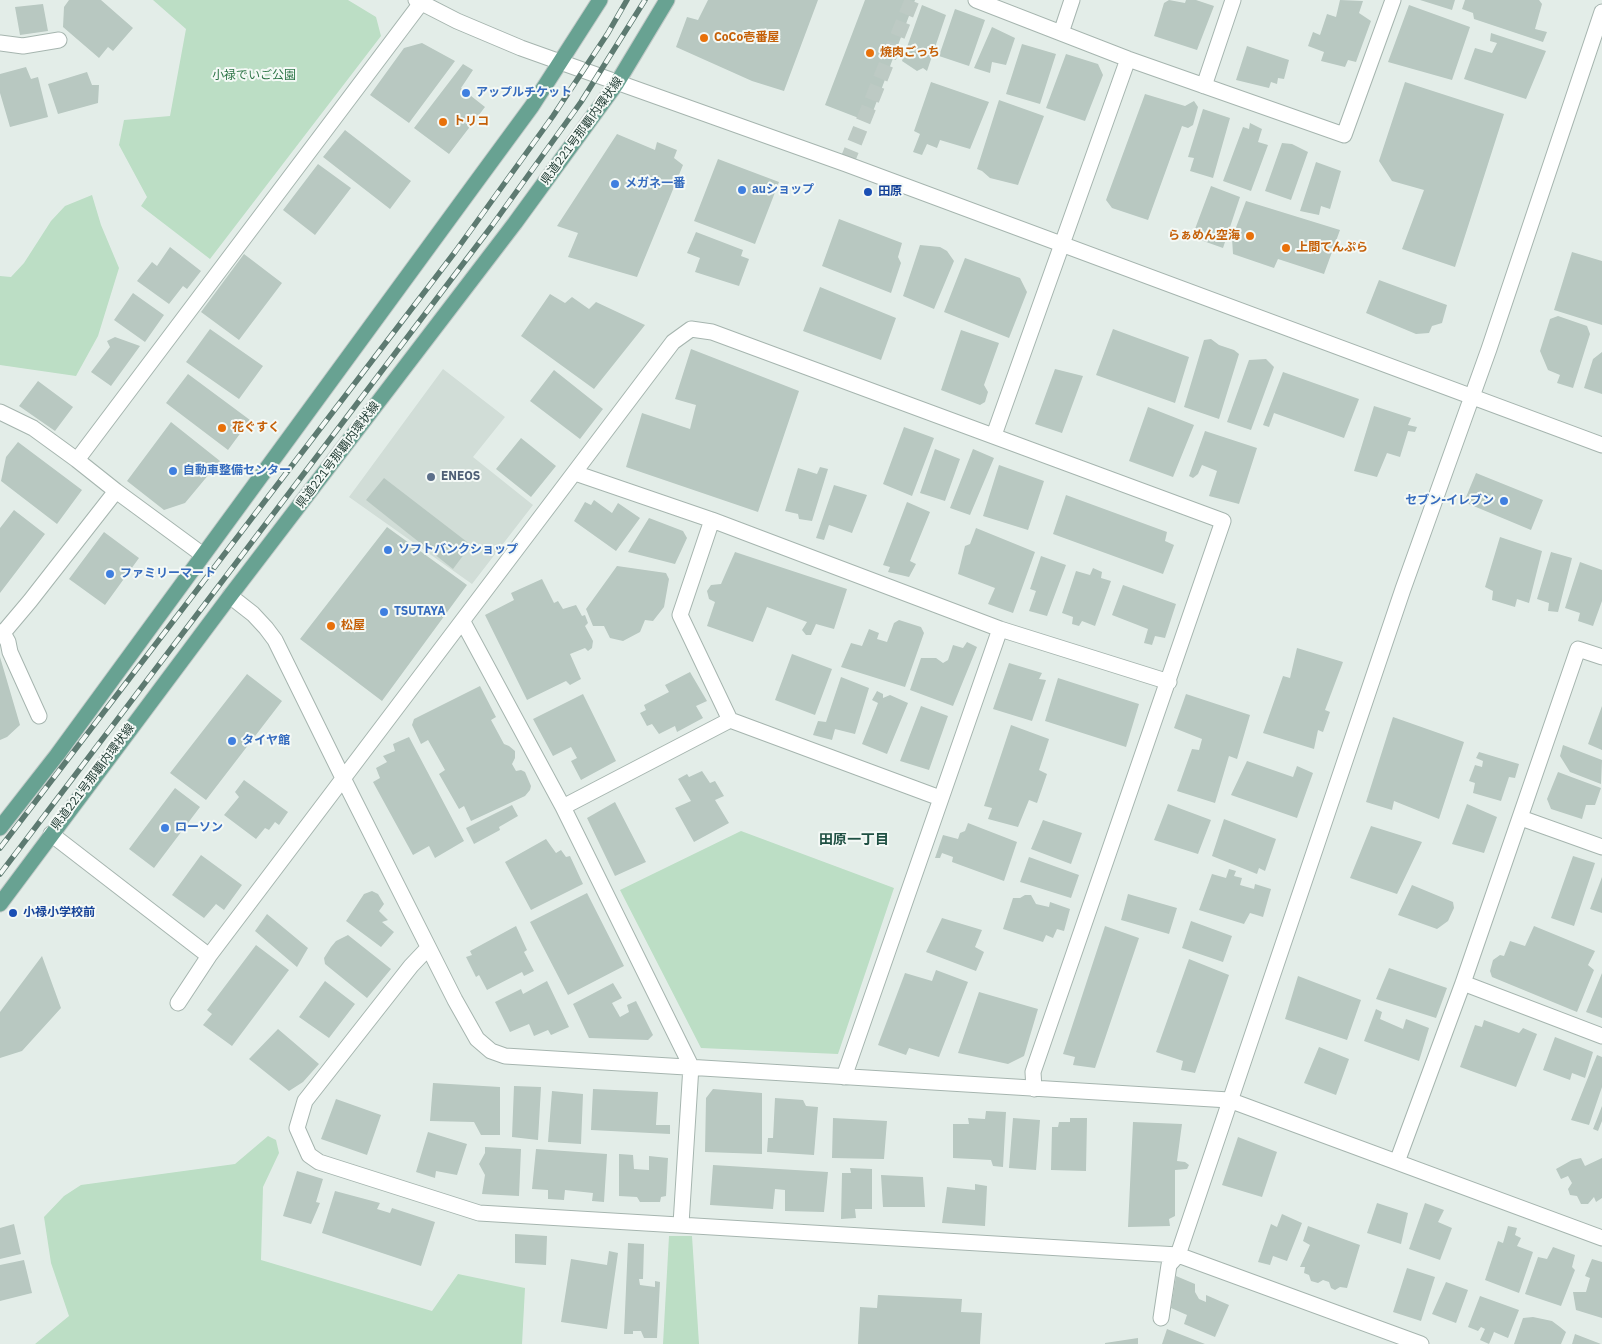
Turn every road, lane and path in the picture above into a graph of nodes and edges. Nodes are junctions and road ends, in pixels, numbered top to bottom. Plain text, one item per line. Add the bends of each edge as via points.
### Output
1 (600, 0) edge
2 (667, 0) edge
3 (976, 0) edge
4 (1072, 0) edge
5 (1233, 0) edge
6 (1393, 0) edge
7 (418, 2) edge
8 (1602, 12) edge
9 (1061, 32) junction
10 (59, 40) dead end
11 (0, 43) edge
12 (1128, 59) junction
13 (560, 63) junction
14 (617, 83) junction
15 (1204, 86) junction
16 (1063, 244) junction
17 (1471, 397) junction
18 (0, 412) edge
19 (994, 435) junction
20 (1602, 445) edge
21 (77, 460) junction
22 (575, 473) junction
23 (116, 491) junction
24 (712, 520) junction
25 (203, 555) junction
26 (230, 596) junction
27 (463, 622) junction
28 (1000, 629) junction
29 (1, 633) edge
30 (1602, 657) edge
31 (1169, 682) junction
32 (39, 716) dead end
33 (730, 720) junction
34 (343, 778) junction
35 (940, 798) junction
36 (563, 807) junction
37 (1521, 818) junction
38 (0, 828) edge
39 (51, 834) junction
40 (1602, 847) edge
41 (0, 904) edge
42 (428, 948) junction
43 (209, 956) junction
44 (1463, 983) junction
45 (178, 1003) dead end
46 (1602, 1036) edge
47 (691, 1066) junction
48 (844, 1077) junction
49 (1034, 1089) junction
50 (1229, 1100) junction
51 (1397, 1162) junction
52 (681, 1224) junction
53 (1602, 1238) edge
54 (1178, 1255) junction
55 (1161, 1318) dead end
56 (1421, 1344) edge

1 - 13 main road
2 - 14 main road, 県道221号那覇内環状線
3 - 9 street
4 - 9 street
5 - 15 street
6 - 15 street via 1344,134
7 - 13 street via 504,42
7 - 21 street
8 - 17 street
9 - 12 street
10 - 11 street via 23,46
12 - 15 street
12 - 16 street
13 - 14 street
13 - 25 main road
14 - 16 street
14 - 26 main road, 県道221号那覇内環状線 via 515,223
16 - 17 street
16 - 19 street
17 - 20 street
17 - 50 street
18 - 21 street via 33,428
19 - 22 street via 712,332 691,329 673,342
19 - 31 street via 1223,521
21 - 23 street
22 - 24 street
22 - 27 street
23 - 25 street
23 - 29 street
24 - 28 street
24 - 33 street via 680,615
25 - 38 main road
26 - 34 street via 253,614 275,640
26 - 39 main road, 県道221号那覇内環状線
27 - 34 street
27 - 36 street
28 - 31 street
28 - 35 street
29 - 32 street
30 - 37 street via 1578,648
31 - 49 street via 1033,1072
33 - 35 street
33 - 36 street
34 - 42 street
34 - 43 street
35 - 48 street
36 - 47 street
37 - 40 street
37 - 44 street
39 - 41 main road, 県道221号那覇内環状線
39 - 43 street
42 - 47 street via 477,1039 491,1051 506,1056
42 - 52 street via 305,1101 297,1128 309,1155 320,1162 479,1213
43 - 45 street
44 - 46 street
44 - 51 street
47 - 48 street
47 - 52 street
48 - 49 street
49 - 50 street
50 - 51 street
50 - 54 street
51 - 53 street
52 - 54 street
54 - 55 street via 1169,1264
54 - 56 street

